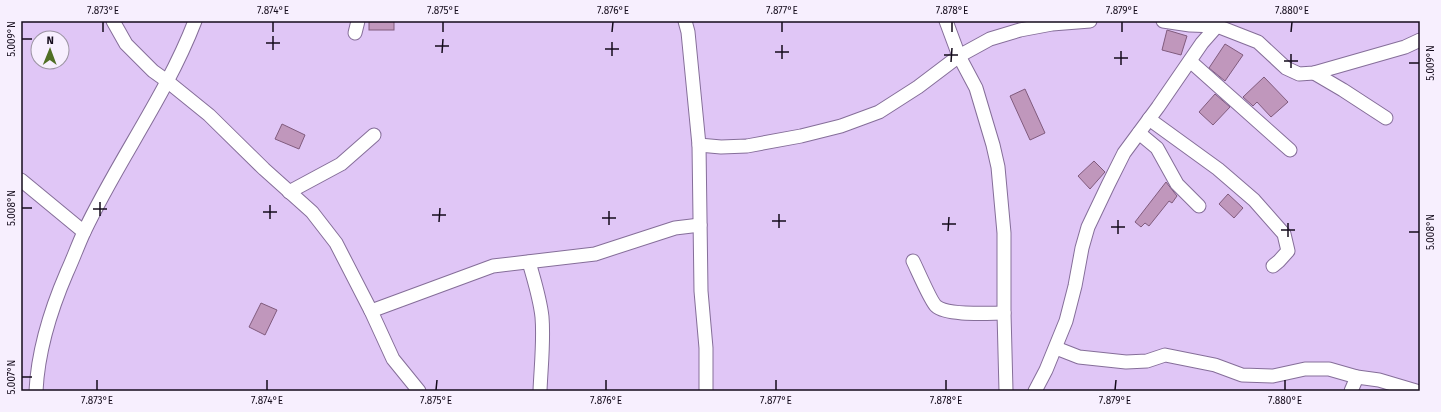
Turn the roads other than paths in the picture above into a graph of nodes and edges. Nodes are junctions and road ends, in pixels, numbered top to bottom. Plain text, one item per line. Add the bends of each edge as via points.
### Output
1 (113, 21) edge
2 (195, 21) edge
3 (685, 21) edge
4 (946, 21) edge
5 (1090, 21) edge
6 (1163, 21) edge
7 (1218, 23) edge
8 (1420, 40) edge
9 (959, 56) junction
10 (1190, 61) junction
11 (1314, 73) junction
12 (167, 81) junction
13 (1386, 118) dead end
14 (1149, 119) junction
15 (1139, 133) junction
16 (374, 135) dead end
17 (699, 145) junction
18 (1290, 150) dead end
19 (21, 180) edge
20 (289, 192) junction
21 (1199, 206) dead end
22 (700, 225) junction
23 (84, 232) junction
24 (913, 261) dead end
25 (529, 262) junction
26 (1273, 266) dead end
27 (371, 311) junction
28 (1004, 313) junction
29 (1056, 348) junction
30 (1357, 376) junction
31 (36, 391) edge
32 (419, 391) edge
33 (540, 391) edge
34 (706, 391) edge
35 (1006, 391) edge
36 (1035, 391) edge
37 (1351, 391) edge
38 (1416, 391) edge

1 - 12 street via 126,44
2 - 12 street
3 - 17 street
4 - 9 street
5 - 9 street via 1020,30 990,39
6 - 7 street via 1190,25
7 - 10 street
7 - 11 street via 1258,42 1286,68 1299,74
8 - 11 street via 1405,47
9 - 17 street via 879,112 841,126 747,146
9 - 28 street via 976,88 998,167 1004,233
10 - 14 street
10 - 18 street
11 - 13 street
12 - 20 street via 209,115
12 - 23 street
14 - 15 street
14 - 26 street via 1218,169 1254,200 1277,225 1284,234 1288,251
15 - 21 street via 1157,148 1177,184
15 - 29 street via 1124,153 1088,227 1066,321
16 - 20 street via 341,164
17 - 22 street
19 - 23 street
20 - 27 street via 312,212 336,243
22 - 25 street via 675,228 595,254
22 - 34 street
23 - 31 street via 48,324
24 - 28 street via 935,306 959,313
25 - 27 street via 493,266
25 - 33 street via 542,316
27 - 32 street via 393,359
28 - 35 street
29 - 30 street via 1079,357 1126,362 1147,361 1165,355 1215,365 1242,374 1273,376 1305,368 1329,369
29 - 36 street
30 - 37 street
30 - 38 street

